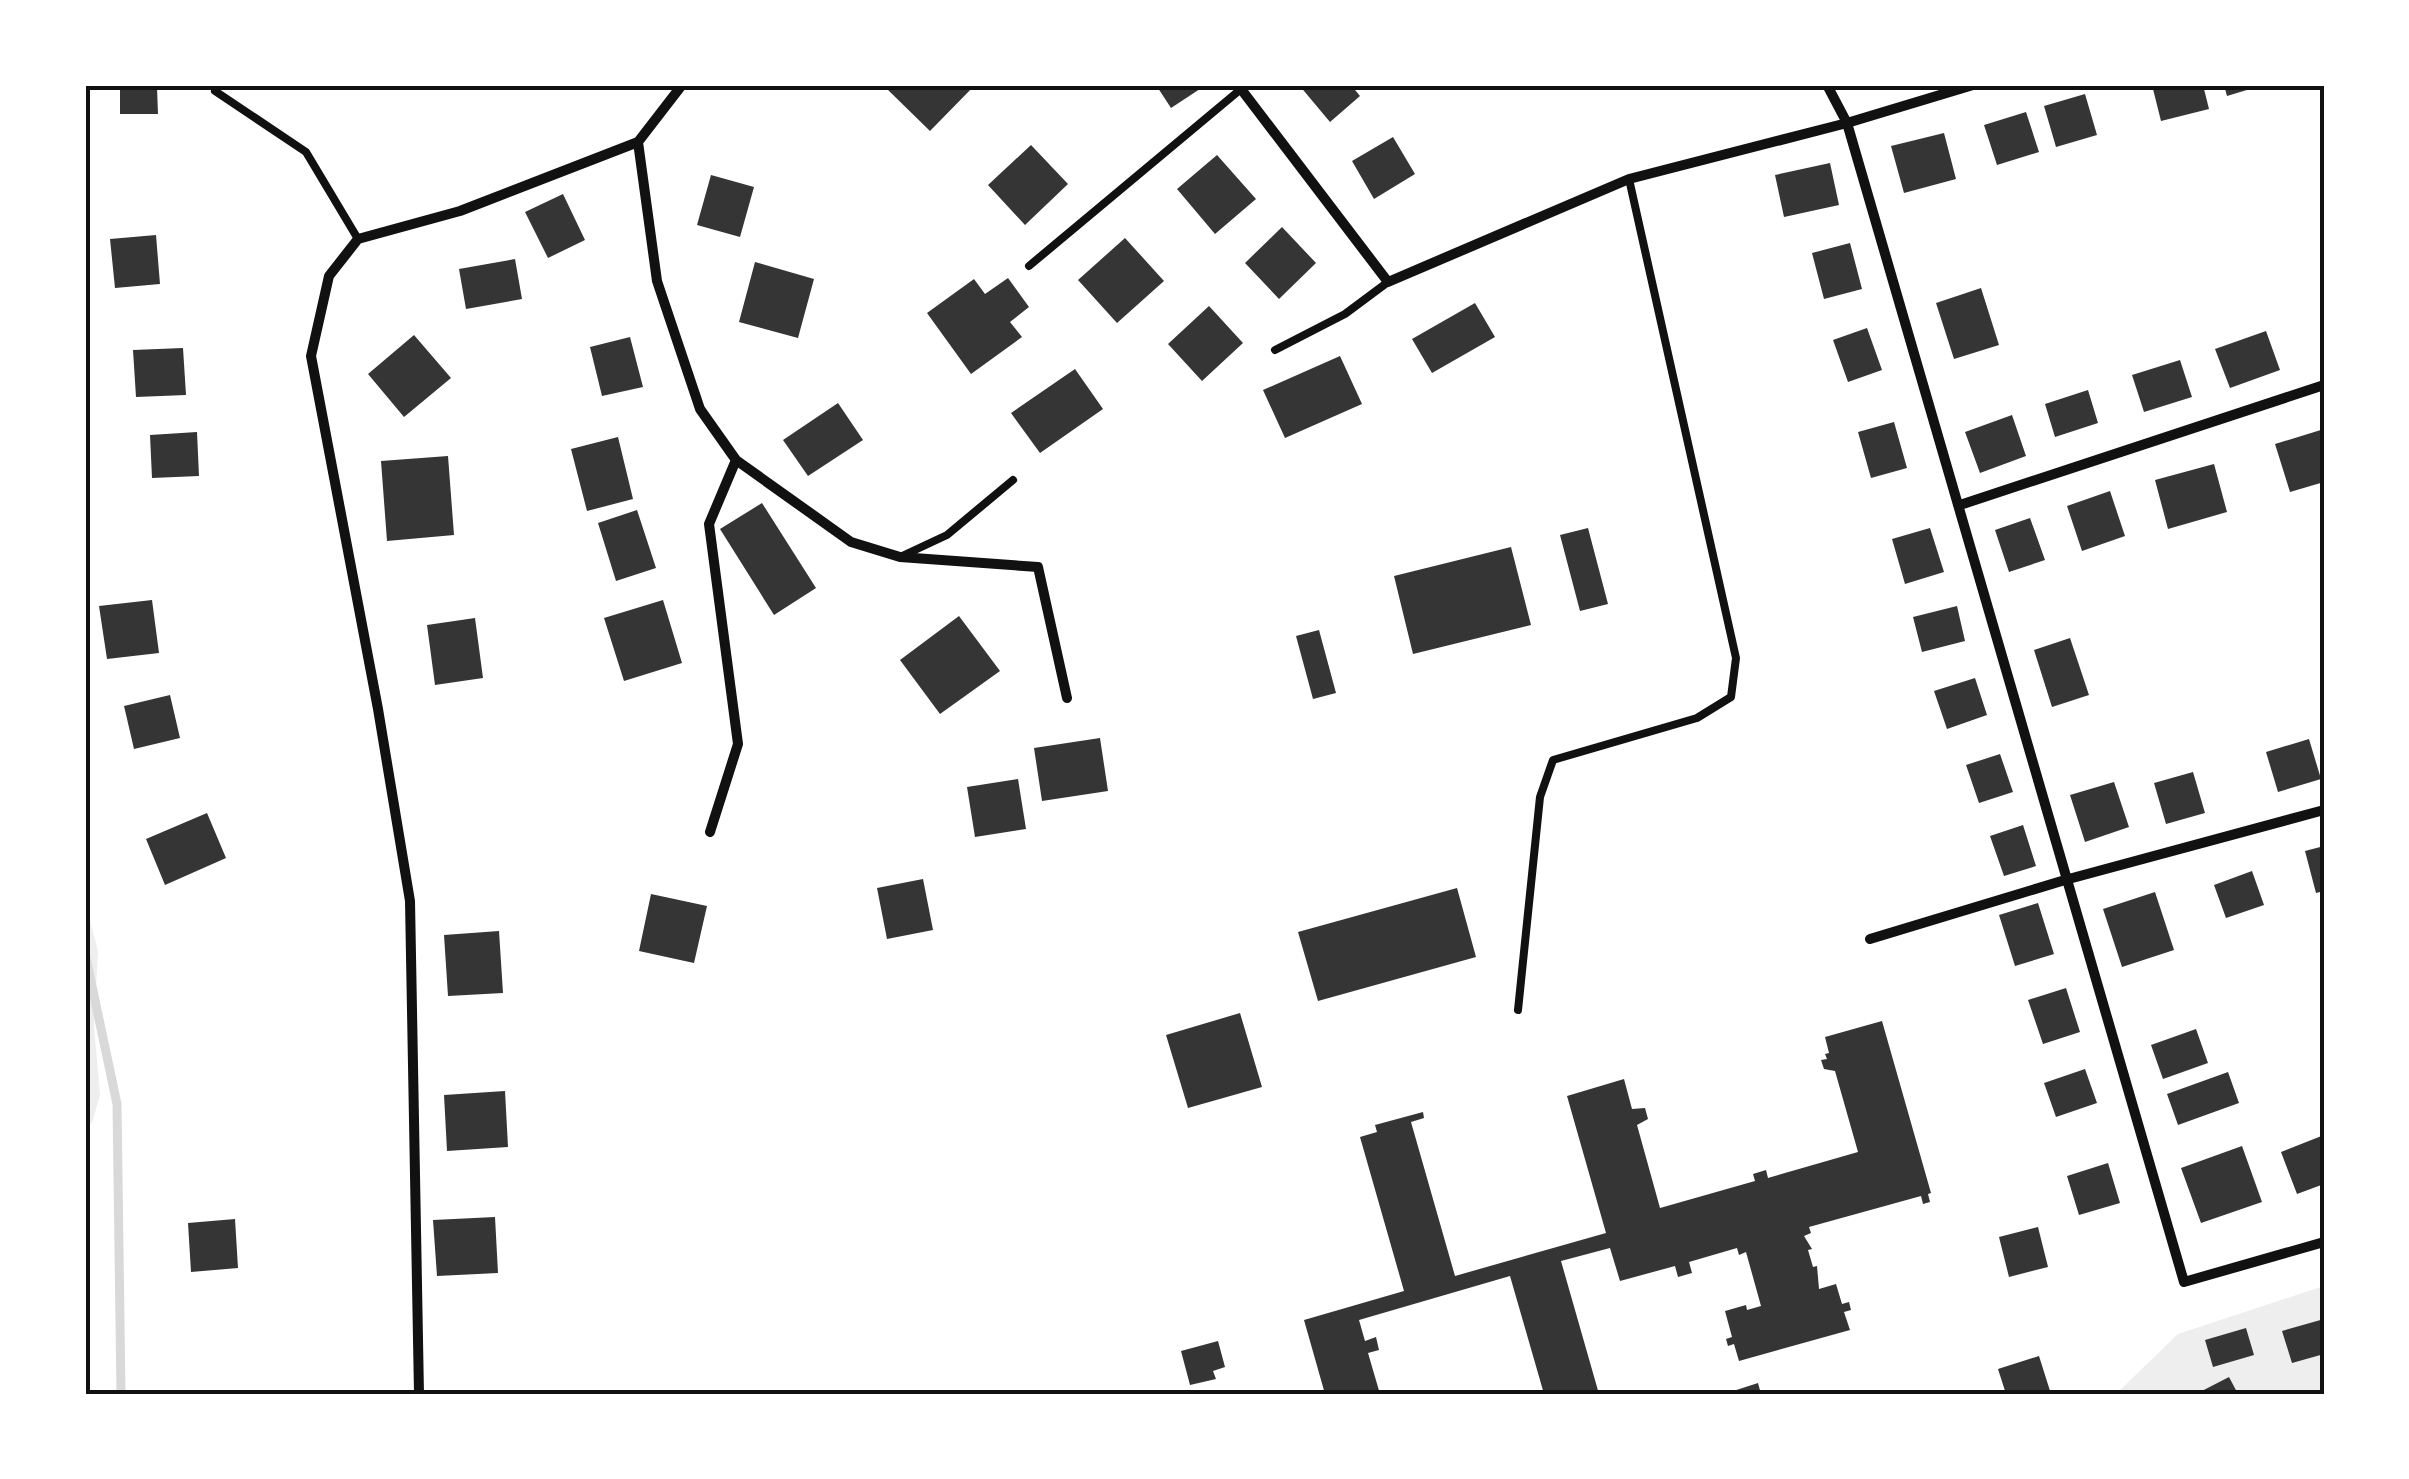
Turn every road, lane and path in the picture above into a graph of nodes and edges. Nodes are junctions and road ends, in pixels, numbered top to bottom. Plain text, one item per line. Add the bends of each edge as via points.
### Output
1 (682, 85) edge
2 (1827, 85) edge
3 (1973, 85) edge
4 (1240, 87) edge
5 (216, 91) dead end
6 (1847, 123) junction
7 (638, 142) junction
8 (1629, 179) junction
9 (358, 239) junction
10 (1029, 266) dead end
11 (1388, 282) junction
12 (1275, 350) dead end
13 (2324, 385) edge
14 (736, 460) junction
15 (1012, 480) dead end
16 (1960, 505) junction
17 (900, 557) junction
18 (1067, 698) dead end
19 (2324, 810) edge
20 (710, 832) dead end
21 (2065, 880) junction
22 (1870, 939) dead end
23 (1518, 1010) dead end
24 (2324, 1242) edge
25 (419, 1394) edge

1 - 7 street
2 - 6 street
3 - 6 street
4 - 10 lane
4 - 11 street
5 - 9 lane via 306,152
6 - 8 street
6 - 16 street
7 - 9 street via 460,211
7 - 14 street via 657,281 700,409
8 - 11 street
8 - 23 lane via 1736,658 1731,697 1696,718 1553,760 1540,797
9 - 25 street via 329,276 311,356 410,902
11 - 12 lane via 1346,314
13 - 16 street
14 - 17 street via 851,542
14 - 20 street via 709,524 738,744
15 - 17 lane via 946,536
16 - 21 street
17 - 18 street via 1038,567
19 - 21 street
21 - 22 street
21 - 24 street via 2184,1282

